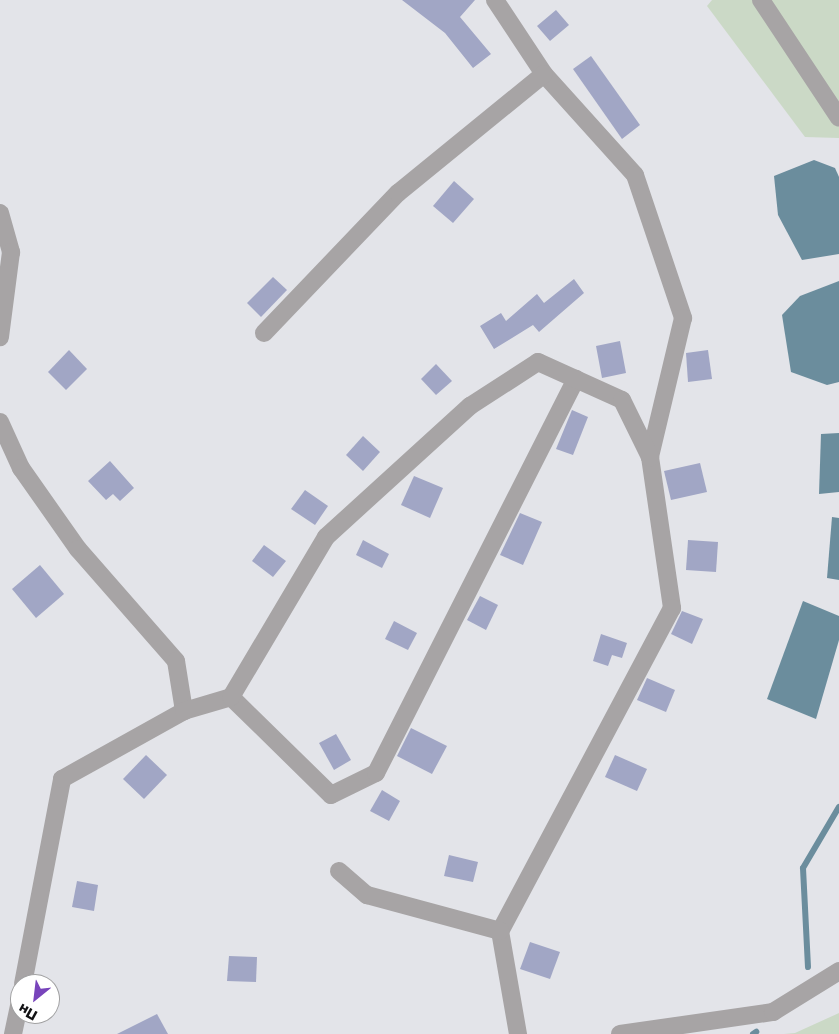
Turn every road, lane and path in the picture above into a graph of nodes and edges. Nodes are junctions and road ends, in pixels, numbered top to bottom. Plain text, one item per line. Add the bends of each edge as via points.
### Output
1 (495, 0) edge
2 (761, 0) edge
3 (544, 74) junction
4 (839, 118) edge
5 (0, 213) edge
6 (264, 333) dead end
7 (0, 337) edge
8 (576, 380) junction
9 (0, 422) edge
10 (650, 457) junction
11 (231, 697) junction
12 (184, 711) junction
13 (339, 871) dead end
14 (500, 931) junction
15 (839, 971) edge
16 (25, 974) edge
17 (518, 1034) edge
18 (620, 1034) edge

1 - 3 street
2 - 4 street
3 - 6 street via 398,193
3 - 10 street via 635,175 683,318
5 - 7 street via 10,252
8 - 10 street via 622,400
8 - 11 street via 538,362 470,406 326,537
8 - 11 street via 376,773 332,795
9 - 12 street via 21,468 78,549 176,661
10 - 14 street via 672,608
11 - 12 street
12 - 16 street via 62,779
13 - 14 street via 367,895
14 - 17 street
15 - 18 street via 774,1012

